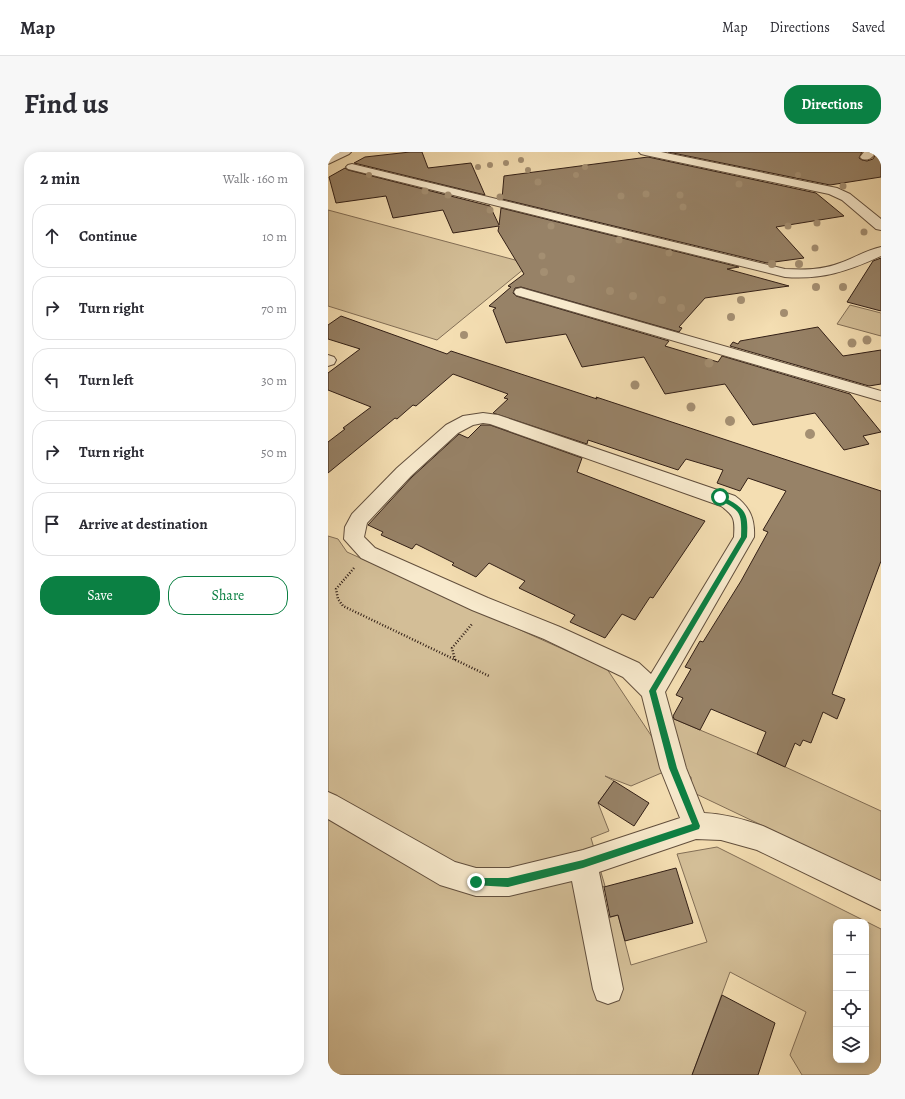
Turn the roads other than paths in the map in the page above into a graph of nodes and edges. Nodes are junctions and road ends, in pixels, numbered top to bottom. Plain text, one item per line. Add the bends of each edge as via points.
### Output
1 (345, 152) edge
2 (646, 152) edge
3 (328, 161) edge
4 (352, 168) dead end
5 (881, 226) edge
6 (881, 251) edge
7 (521, 292) dead end
8 (881, 396) edge
9 (653, 691) junction
10 (328, 805) edge
11 (696, 826) junction
12 (583, 864) junction
13 (881, 896) edge
14 (608, 989) dead end

1 - 3 street
2 - 5 street via 833,192 846,198
4 - 6 street via 785,273 824,274
7 - 8 street
9 - 9 street via 626,668 368,553 357,544 355,527 362,515 404,472 463,422 476,419 492,419 728,501 743,514 744,537
9 - 11 street via 673,768
10 - 12 street via 450,875 476,882 508,882
11 - 12 street
11 - 13 street via 721,827 750,834
12 - 14 street

